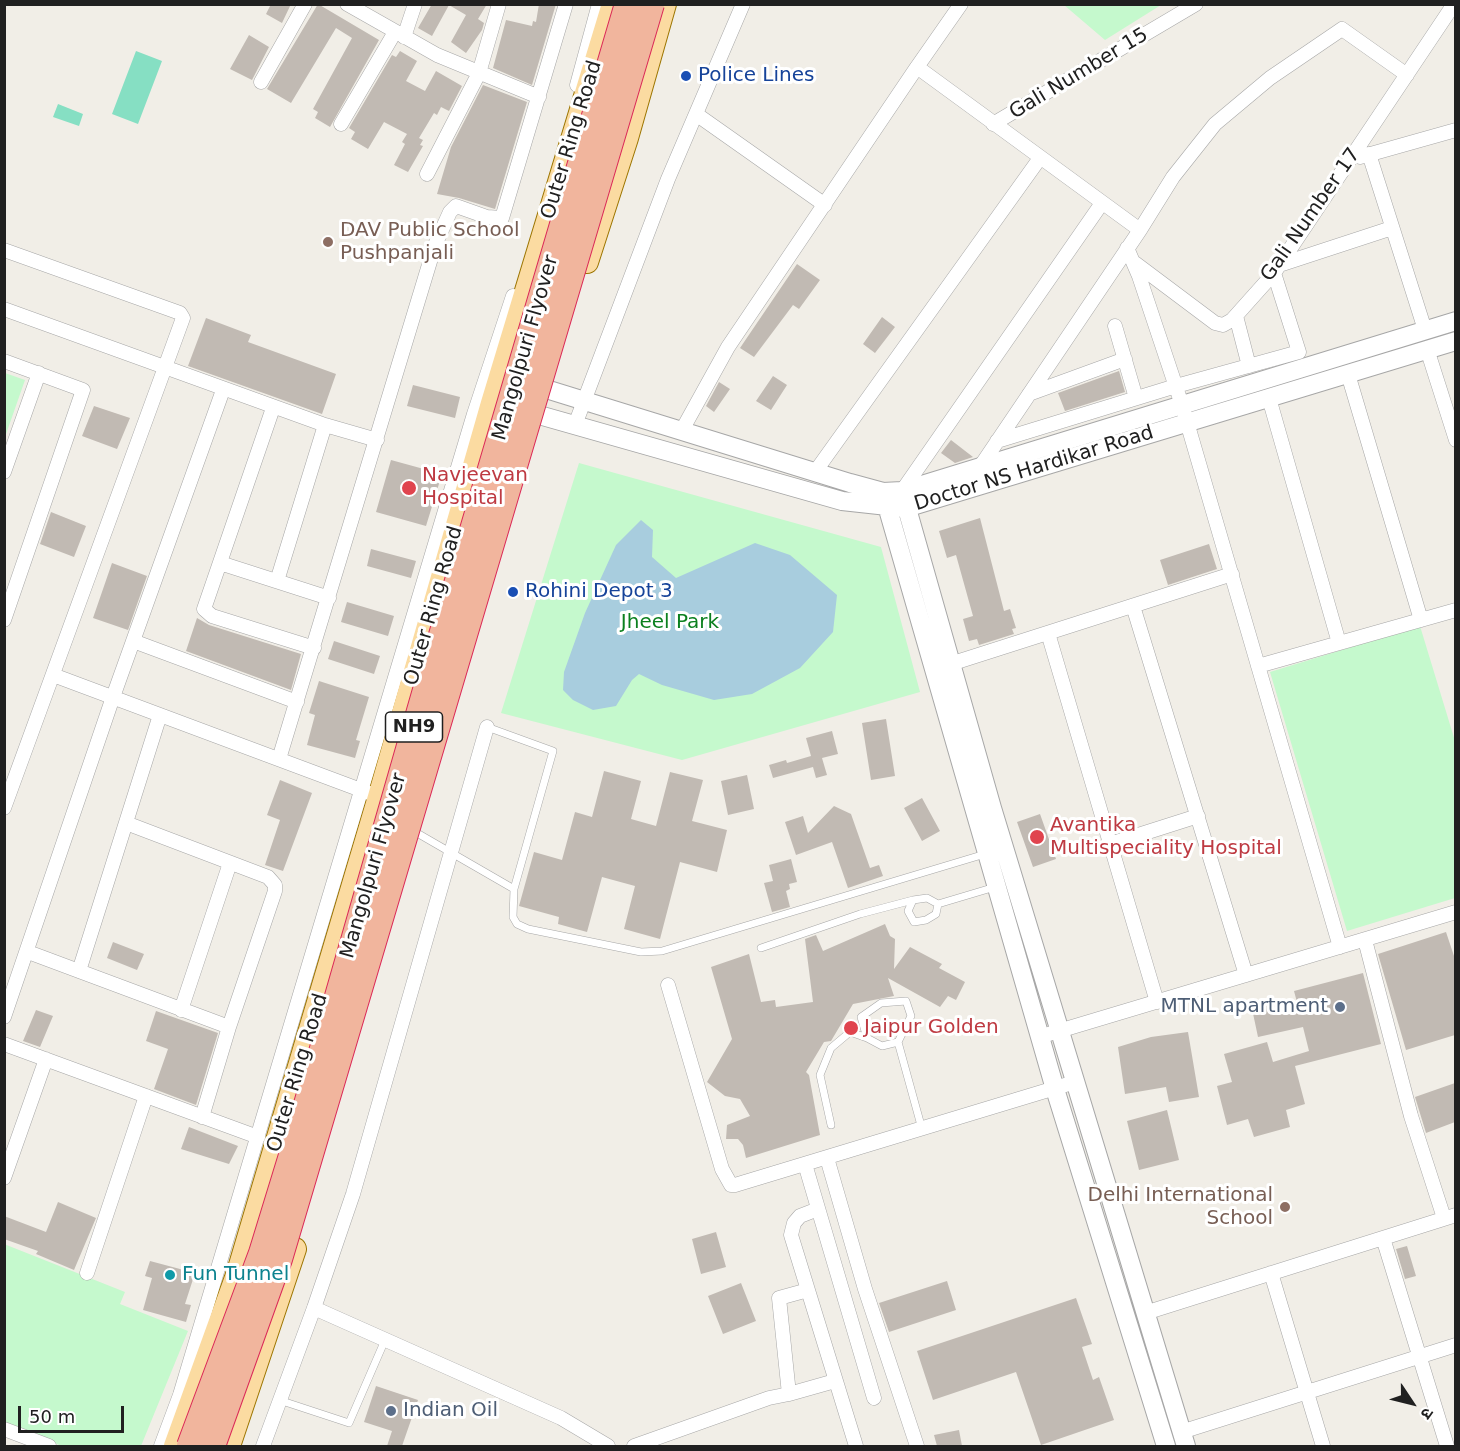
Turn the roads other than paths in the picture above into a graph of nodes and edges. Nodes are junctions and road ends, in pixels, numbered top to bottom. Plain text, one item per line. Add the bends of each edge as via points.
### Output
1 (305, 4) edge
2 (347, 4) edge
3 (415, 4) edge
4 (500, 4) edge
5 (566, 4) edge
6 (598, 4) edge
7 (613, 4) edge
8 (627, 4) edge
9 (652, 4) edge
10 (665, 4) edge
11 (743, 4) edge
12 (961, 4) edge
13 (1196, 4) edge
14 (1454, 4) edge
15 (400, 35) junction
16 (917, 68) junction
17 (479, 73) junction
18 (1407, 75) junction
19 (261, 82) dead end
20 (539, 97) junction
21 (696, 114) junction
22 (341, 124) dead end
23 (993, 124) junction
24 (1455, 130) edge
25 (1369, 154) junction
26 (1040, 158) junction
27 (1349, 160) junction
28 (427, 174) dead end
29 (1101, 202) junction
30 (825, 205) junction
31 (1392, 228) junction
32 (1140, 230) junction
33 (540, 247) junction
34 (4, 250) edge
35 (1130, 255) junction
36 (587, 264) junction
37 (1277, 269) junction
38 (4, 309) edge
39 (1236, 316) junction
40 (1455, 321) edge
41 (1115, 326) dead end
42 (1425, 330) junction
43 (1455, 341) edge
44 (1427, 349) junction
45 (1125, 359) junction
46 (4, 361) edge
47 (1249, 366) junction
48 (166, 369) junction
49 (39, 373) junction
50 (1348, 374) junction
51 (1176, 386) junction
52 (546, 389) junction
53 (223, 390) junction
54 (1029, 394) junction
55 (1136, 398) junction
56 (1269, 398) junction
57 (584, 403) junction
58 (273, 408) junction
59 (1185, 414) junction
60 (539, 415) junction
61 (575, 424) junction
62 (325, 426) junction
63 (681, 432) junction
64 (377, 440) junction
65 (1455, 440) edge
66 (997, 441) junction
67 (980, 467) junction
68 (4, 472) edge
69 (815, 472) junction
70 (895, 500) junction
71 (458, 524) junction
72 (505, 531) junction
73 (220, 563) junction
74 (1232, 574) junction
75 (277, 581) junction
76 (329, 598) junction
77 (1133, 606) junction
78 (1455, 610) edge
79 (4, 620) edge
80 (1420, 620) junction
81 (1048, 633) junction
82 (133, 641) junction
83 (1339, 643) junction
84 (314, 648) junction
85 (1258, 666) junction
86 (942, 667) junction
87 (53, 675) junction
88 (113, 697) junction
89 (297, 702) junction
90 (160, 715) junction
91 (487, 727) joint
92 (279, 759) junction
93 (371, 794) junction
94 (4, 807) edge
95 (1198, 816) junction
96 (126, 823) junction
97 (417, 833) junction
98 (1110, 844) junction
99 (450, 851) junction
100 (987, 854) junction
101 (230, 863) junction
102 (1014, 880) junction
103 (997, 886) junction
104 (514, 889) junction
105 (913, 900) junction
106 (938, 904) junction
107 (1455, 912) edge
108 (1365, 940) junction
109 (1340, 947) junction
110 (761, 948) dead end
111 (28, 952) junction
112 (79, 971) junction
113 (1246, 975) junction
114 (668, 985) dead end
115 (1157, 1002) junction
116 (182, 1010) junction
117 (4, 1017) edge
118 (229, 1027) junction
119 (1060, 1031) junction
120 (1042, 1036) junction
121 (867, 1038) junction
122 (898, 1042) junction
123 (4, 1044) edge
124 (46, 1059) junction
125 (1075, 1082) junction
126 (1055, 1089) junction
127 (146, 1096) junction
128 (202, 1117) junction
129 (831, 1125) dead end
130 (922, 1129) junction
131 (258, 1137) junction
132 (827, 1158) junction
133 (805, 1164) junction
134 (4, 1178) edge
135 (818, 1209) junction
136 (1450, 1216) edge
137 (1383, 1238) junction
138 (1271, 1273) junction
139 (87, 1274) dead end
140 (807, 1290) junction
141 (314, 1308) junction
142 (1145, 1313) junction
143 (385, 1340) junction
144 (1455, 1345) edge
145 (1419, 1357) junction
146 (836, 1381) junction
147 (1307, 1393) junction
148 (789, 1394) junction
149 (874, 1398) dead end
150 (279, 1400) junction
151 (4, 1429) edge
152 (1183, 1439) edge
153 (44, 1446) edge
154 (161, 1446) edge
155 (176, 1446) edge
156 (189, 1446) edge
157 (213, 1446) edge
158 (229, 1446) edge
159 (263, 1446) edge
160 (608, 1446) edge
161 (634, 1446) edge
162 (856, 1446) edge
163 (917, 1446) edge
164 (1166, 1446) edge
165 (1323, 1446) edge
166 (1447, 1446) edge

1 - 19 street
2 - 15 street
3 - 15 street
4 - 17 street
5 - 20 street
6 - 93 street via 548,192 474,414
7 - 33 main road, Outer Ring Road
8 - 156 highway, Mangolpuri Flyover / NH9, bridge via 296,1138 261,1253
9 - 157 highway, Mangolpuri Flyover / NH9, bridge via 284,1248
10 - 36 main road
11 - 21 street
12 - 16 street
13 - 23 street, Gali Number 15
14 - 18 street, Gali Number 17
15 - 17 street
15 - 22 street
16 - 23 street
16 - 30 street
17 - 20 street
17 - 28 street
18 - 27 street, Gali Number 17
18 - 32 street via 1342,28 1270,78 1215,124 1173,177
20 - 64 street via 502,218 456,206 444,224
21 - 30 street
21 - 57 street
23 - 26 street
24 - 25 street
25 - 27 street
25 - 31 street
26 - 29 street
26 - 69 street
27 - 37 street, Gali Number 17
29 - 32 street
29 - 70 street
30 - 63 street via 728,347
31 - 37 street
31 - 42 street
32 - 35 street
33 - 36 main road
33 - 71 main road, Outer Ring Road
34 - 48 street via 182,314
35 - 39 street via 1215,323 1223,325
35 - 51 street
35 - 54 street
36 - 52 main road
37 - 39 street, Gali Number 17
37 - 47 street via 1299,352
38 - 48 street
39 - 47 street
40 - 42 street, Doctor NS Hardikar Road
41 - 45 street
42 - 59 street, Doctor NS Hardikar Road
43 - 44 street, Doctor NS Hardikar Road
44 - 50 street, Doctor NS Hardikar Road
44 - 65 street
45 - 54 street
45 - 55 street
46 - 49 street
47 - 51 street
48 - 53 street
48 - 87 street
49 - 68 street
49 - 79 street via 79,387 83,394
50 - 56 street, Doctor NS Hardikar Road
50 - 80 street
51 - 55 street
51 - 59 street
52 - 57 street, Doctor NS Hardikar Road
52 - 60 main road
53 - 58 street
53 - 82 street
54 - 66 street
55 - 66 street
56 - 59 street, Doctor NS Hardikar Road
56 - 83 street
57 - 61 street
57 - 63 street, Doctor NS Hardikar Road
58 - 62 street
58 - 73 street
59 - 67 street, Doctor NS Hardikar Road
59 - 70 street, Doctor NS Hardikar Road
59 - 74 street
60 - 61 street, Doctor NS Hardikar Road
60 - 72 main road
61 - 70 street, Doctor NS Hardikar Road via 842,501
62 - 64 street
62 - 75 street
63 - 69 street, Doctor NS Hardikar Road
64 - 76 street
66 - 67 street
67 - 70 street, Doctor NS Hardikar Road
69 - 70 street, Doctor NS Hardikar Road
70 - 86 street
71 - 72 main road
71 - 93 main road, Outer Ring Road
72 - 97 main road
73 - 75 street
73 - 84 street via 204,609 207,613
74 - 77 street
74 - 85 street
75 - 76 street
76 - 84 street
77 - 81 street
77 - 95 street
78 - 80 street
80 - 83 street
81 - 86 street
81 - 98 street
82 - 88 street
82 - 89 street
83 - 85 street
84 - 89 street
85 - 109 street
86 - 100 street
86 - 102 street
87 - 88 street
87 - 94 street
88 - 90 street
88 - 111 street
89 - 92 street
90 - 92 street
90 - 96 street
91 - 99 street
91 - 104 lane via 553,751
92 - 93 street
93 - 131 street
93 - 155 main road, Outer Ring Road via 238,1272
95 - 98 street
95 - 113 street
96 - 101 street
96 - 112 street
97 - 99 lane
97 - 158 main road via 282,1292
98 - 115 street
99 - 104 lane
99 - 141 street via 353,1194
100 - 103 street
100 - 104 lane via 662,951 617,948 528,929 513,917
101 - 116 street
101 - 118 street via 268,877 275,891
102 - 103 lane
102 - 119 street
103 - 106 lane
103 - 120 street
105 - 106 lane via 927,898
105 - 106 lane via 908,911 914,922 936,914
105 - 110 lane
107 - 108 street
108 - 109 street
108 - 136 street via 1411,1116
109 - 113 street
111 - 112 street
111 - 117 street
112 - 116 street
113 - 115 street
114 - 133 street via 728,1182 735,1185
115 - 119 street
116 - 118 street
118 - 128 street
119 - 120 street
119 - 125 street
120 - 126 street
121 - 122 lane via 882,1046
121 - 122 lane via 861,1017 880,1003 906,1001 911,1016
121 - 129 lane via 850,1032 831,1048 820,1076
122 - 130 lane
123 - 124 street
124 - 127 street
124 - 134 street
125 - 126 street
125 - 142 street
126 - 130 street
126 - 164 street
127 - 128 street
127 - 139 street
128 - 131 street
130 - 132 street
131 - 154 street
132 - 133 street
132 - 163 street
133 - 135 street
135 - 140 street via 800,1216 791,1235
135 - 149 street
136 - 137 street
137 - 138 street
137 - 145 street
138 - 142 street
138 - 147 street
140 - 146 street
140 - 148 street via 779,1298
141 - 143 street
141 - 150 street
142 - 152 street
143 - 150 lane via 349,1423
143 - 160 street via 561,1418
144 - 145 street
145 - 147 street
145 - 166 street
146 - 148 street
146 - 162 street
147 - 152 street
147 - 165 street
148 - 161 street
150 - 159 street
151 - 153 street

